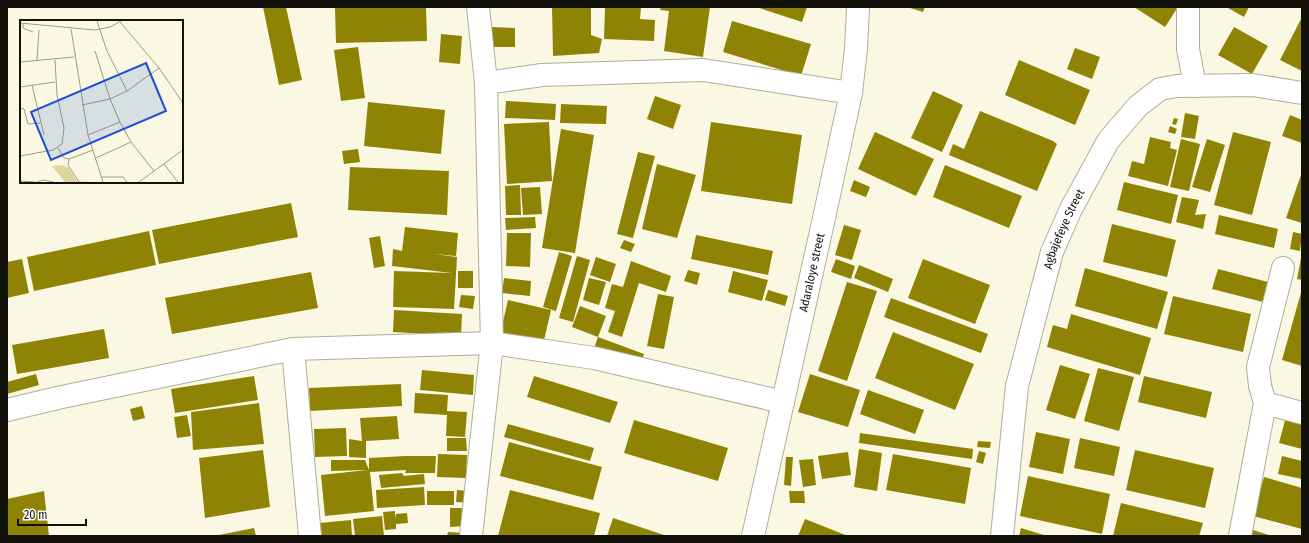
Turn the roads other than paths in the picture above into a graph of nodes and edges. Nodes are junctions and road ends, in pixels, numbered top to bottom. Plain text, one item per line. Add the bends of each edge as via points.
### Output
1 (478, 7) edge
2 (858, 7) edge
3 (1188, 7) edge
4 (486, 83) junction
5 (1195, 86) junction
6 (851, 93) junction
7 (1302, 93) edge
8 (1283, 268) dead end
9 (492, 344) junction
10 (293, 349) junction
11 (783, 402) junction
12 (1265, 403) junction
13 (7, 410) edge
14 (1302, 413) edge
15 (310, 536) edge
16 (471, 536) edge
17 (753, 536) edge
18 (1002, 536) edge
19 (1240, 536) edge

1 - 4 street
2 - 6 street, Adaraloye street
3 - 5 street via 1188,49
4 - 6 street via 542,76 703,70
4 - 9 street
5 - 7 street, Agbajefeye Street via 1253,85
5 - 18 street, Agbajefeye Street via 1160,89 1138,106 1108,141 1052,252 1017,386
6 - 11 street, Adaraloye street
8 - 12 street via 1258,367
9 - 10 street
9 - 11 street via 594,358
9 - 16 street
10 - 13 street
10 - 15 street
11 - 17 street, Adaraloye street
12 - 14 street
12 - 19 street

